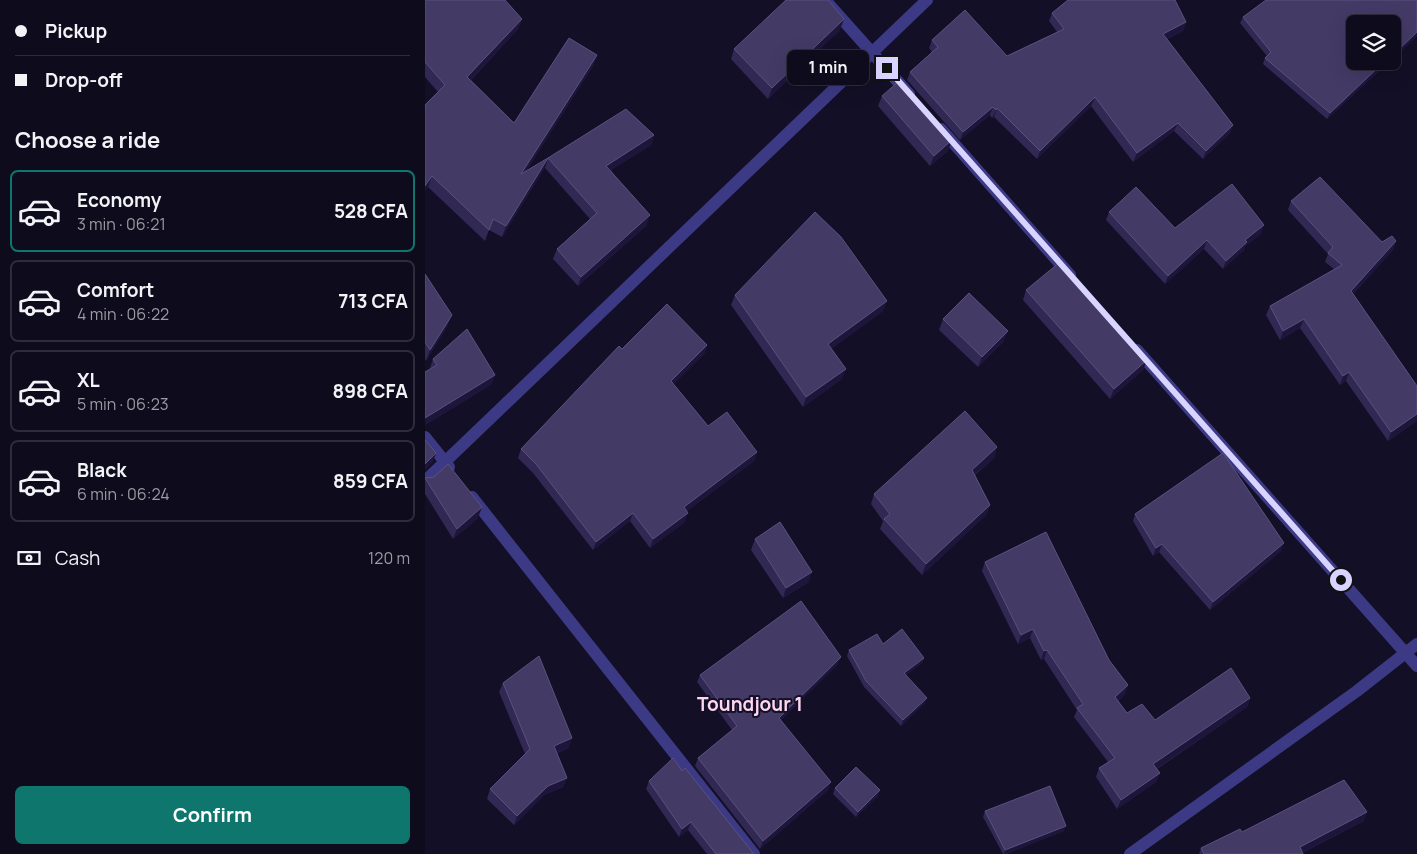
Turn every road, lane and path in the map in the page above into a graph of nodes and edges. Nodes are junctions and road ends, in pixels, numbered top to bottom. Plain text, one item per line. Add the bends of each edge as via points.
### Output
1 (825, 0) edge
2 (927, 0) edge
3 (874, 54) junction
4 (920, 106) edge
5 (933, 120) edge
6 (1077, 283) edge
7 (1130, 342) edge
8 (425, 437) edge
9 (444, 462) junction
10 (425, 481) edge
11 (1417, 644) edge
12 (1406, 653) junction
13 (1417, 666) edge
14 (754, 854) edge
15 (1130, 854) edge

1 - 3 street
2 - 3 street
3 - 4 street
3 - 9 street
5 - 6 street
7 - 12 street
8 - 9 street
9 - 10 street
9 - 14 street
11 - 12 street
12 - 13 street
12 - 15 street

